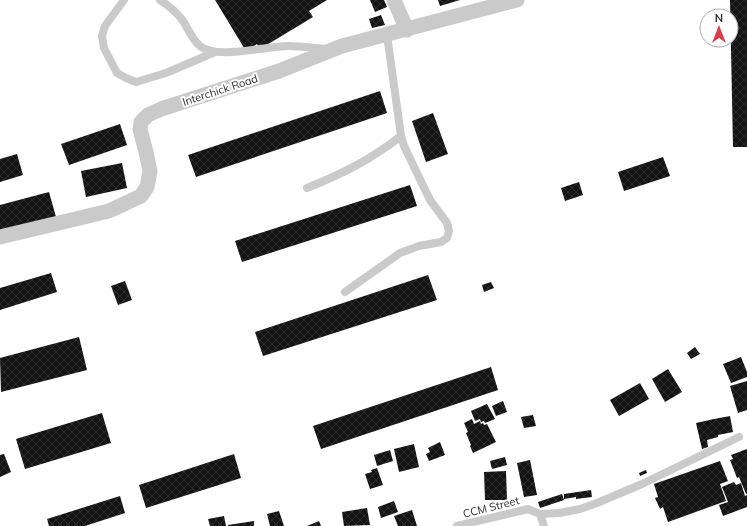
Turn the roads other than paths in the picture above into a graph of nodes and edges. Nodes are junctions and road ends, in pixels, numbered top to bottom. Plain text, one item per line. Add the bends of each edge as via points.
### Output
1 (124, 0) edge
2 (160, 0) edge
3 (394, 0) edge
4 (517, 0) edge
5 (407, 30) junction
6 (387, 35) junction
7 (330, 50) junction
8 (215, 52) junction
9 (401, 136) junction
10 (307, 188) dead end
11 (0, 237) edge
12 (345, 292) dead end
13 (739, 437) dead end
14 (540, 514) junction
15 (457, 526) edge
16 (544, 526) edge

1 - 8 lane via 105,26 102,36 104,48 117,72 126,78 136,82 166,73
2 - 8 lane via 171,7 200,46
3 - 5 street
4 - 5 street, Interchick Road
5 - 6 street, Interchick Road
6 - 7 street, Interchick Road
6 - 9 lane
7 - 8 lane via 288,46
7 - 11 street, Interchick Road via 279,71 148,115 141,122 140,129 150,171 147,187 141,196 109,211
9 - 10 lane via 355,167
9 - 12 lane via 430,200 447,223 447,238 400,253
13 - 14 lane, CCM Street via 597,503 580,509
14 - 15 lane, CCM Street via 528,509
14 - 16 lane

